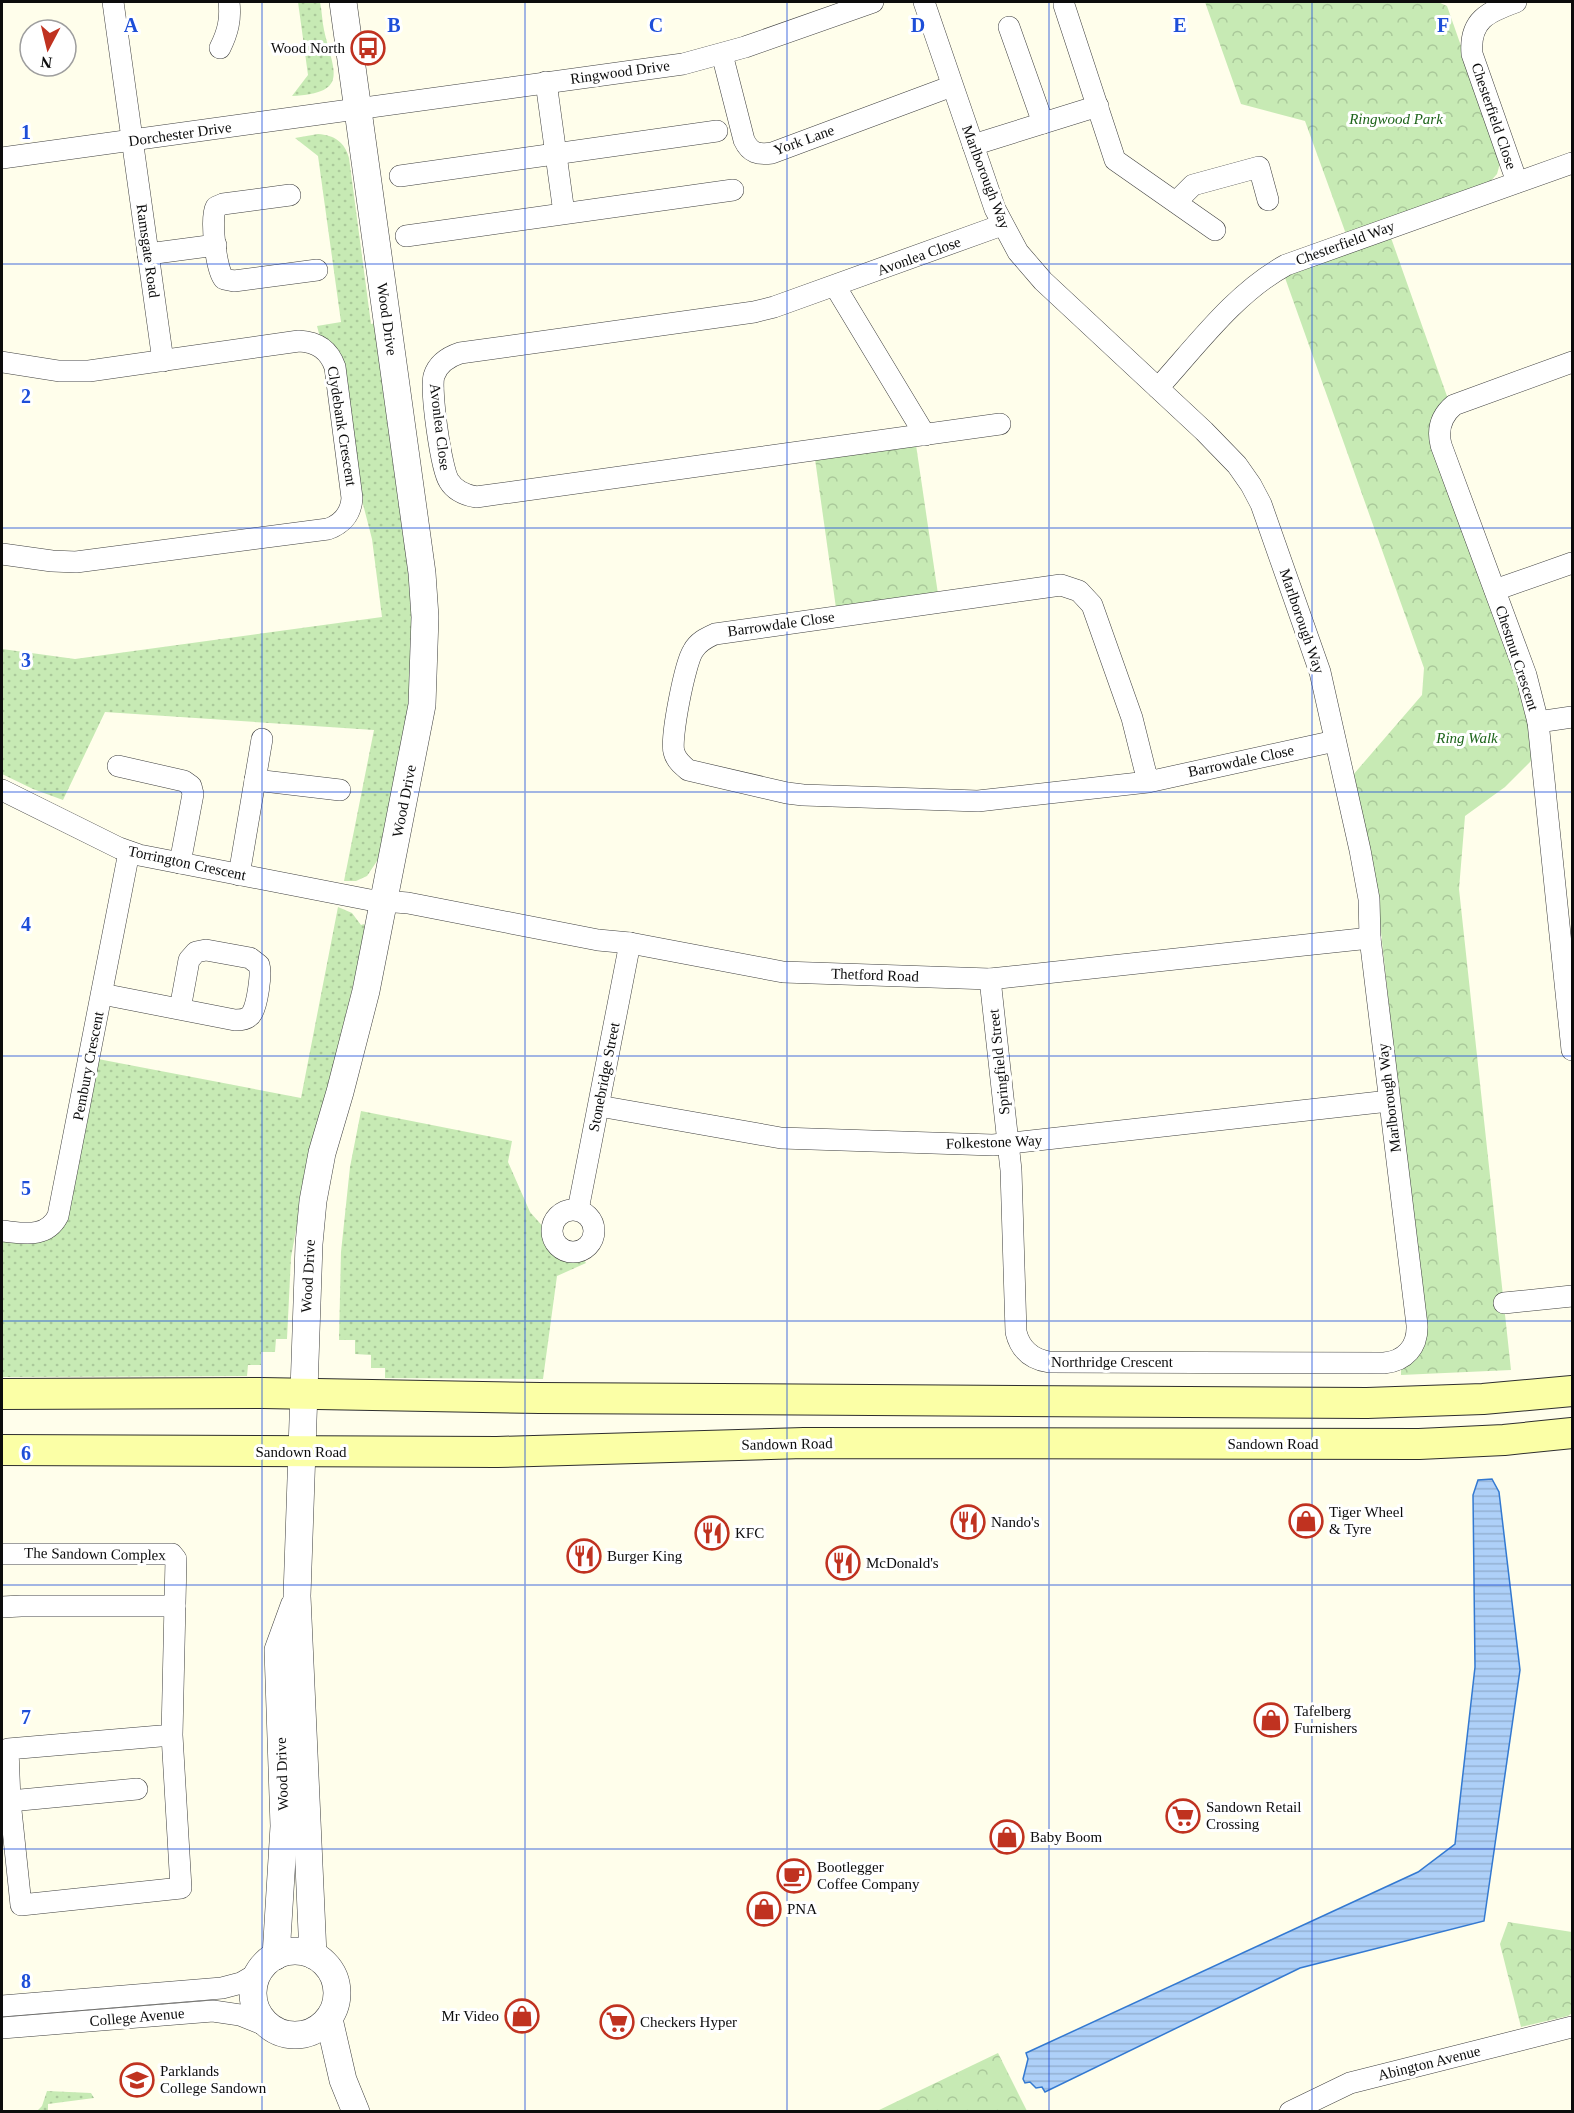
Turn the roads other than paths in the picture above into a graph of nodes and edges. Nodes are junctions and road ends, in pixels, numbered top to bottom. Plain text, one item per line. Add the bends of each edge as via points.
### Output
1 (113, 2) edge
2 (229, 2) edge
3 (344, 2) edge
4 (873, 2) edge
5 (924, 2) edge
6 (1516, 2) edge
7 (1065, 5) dead end
8 (1009, 27) dead end
9 (220, 48) dead end
10 (722, 54) junction
11 (546, 82) junction
12 (952, 86) junction
13 (1098, 106) junction
14 (359, 108) junction
15 (1043, 123) junction
16 (717, 131) dead end
17 (132, 141) junction
18 (973, 145) junction
19 (556, 154) junction
20 (2, 158) edge
21 (1572, 163) edge
22 (400, 176) dead end
23 (1517, 182) junction
24 (733, 190) dead end
25 (290, 195) dead end
26 (1268, 200) dead end
27 (1176, 202) junction
28 (564, 213) junction
29 (1002, 225) junction
30 (1215, 230) dead end
31 (406, 236) dead end
32 (216, 245) junction
33 (148, 254) junction
34 (317, 270) dead end
35 (835, 286) junction
36 (163, 361) junction
37 (2, 362) edge
38 (1572, 362) edge
39 (1158, 388) junction
40 (1000, 424) dead end
41 (926, 435) junction
42 (2, 554) edge
43 (1572, 563) edge
44 (1495, 590) junction
45 (1572, 717) edge
46 (1538, 722) junction
47 (262, 739) dead end
48 (1335, 741) junction
49 (118, 765) dead end
50 (255, 780) junction
51 (1148, 782) junction
52 (2, 790) edge
53 (340, 790) dead end
54 (129, 852) junction
55 (180, 863) junction
56 (239, 875) junction
57 (384, 901) junction
58 (1370, 938) junction
59 (630, 943) junction
60 (1567, 944) edge
61 (990, 979) junction
62 (102, 994) junction
63 (180, 1009) dead end
64 (1572, 1050) edge
65 (1389, 1101) junction
66 (599, 1106) junction
67 (1007, 1144) junction
68 (578, 1210) dead end
69 (2, 1232) edge
70 (1572, 1296) edge
71 (1504, 1304) dead end
72 (1409, 1352) joint
73 (1572, 1391) edge
74 (2, 1394) edge
75 (304, 1394) junction
76 (1572, 1433) edge
77 (2, 1450) edge
78 (301, 1452) junction
79 (2, 1554) edge
80 (297, 1596) junction
81 (176, 1606) junction
82 (2, 1607) edge
83 (172, 1735) junction
84 (137, 1789) dead end
85 (10, 1801) junction
86 (7, 1836) edge
87 (313, 1955) junction
88 (267, 1964) junction
89 (2, 2006) edge
90 (329, 2019) junction
91 (1572, 2026) edge
92 (270, 2027) junction
93 (2, 2028) edge
94 (298, 2036) junction
95 (343, 2080) junction
96 (356, 2112) edge
97 (1290, 2112) edge

1 - 17 street, Ramsgate Road
2 - 9 street via 231,15
3 - 14 street, Wood Drive
4 - 10 street, Ringwood Drive
5 - 12 street, Marlborough Way
6 - 23 street, Chesterfield Close via 1485,15 1474,30 1471,46
7 - 13 street
8 - 15 street
10 - 11 street, Ringwood Drive via 683,64
10 - 12 street, York Lane via 744,140 760,154 772,153
11 - 14 street, Ringwood Drive
11 - 19 street
12 - 18 street, Marlborough Way
13 - 15 street
13 - 27 street via 1115,160
14 - 17 street, Dorchester Drive
14 - 57 street, Wood Drive via 425,616 422,705
15 - 18 street
16 - 19 street
17 - 20 street, Dorchester Drive
17 - 33 street, Ramsgate Road
18 - 29 street, Marlborough Way
19 - 22 street
19 - 28 street
21 - 23 street, Chesterfield Way
23 - 39 street, Chesterfield Way via 1291,262 1270,273 1240,298
24 - 28 street
25 - 32 street via 220,205 213,217
26 - 27 street via 1258,167 1193,185
27 - 30 street
28 - 31 street
29 - 35 street, Avonlea Close
29 - 39 street, Marlborough Way via 1037,274
32 - 33 street
32 - 34 street via 219,271 229,281
33 - 36 street, Ramsgate Road
35 - 41 street
35 - 41 street, Avonlea Close via 754,312 451,356 437,368 432,384 443,467 449,482 468,496 484,497
36 - 37 street, Clydebank Crescent via 75,372
36 - 42 street, Clydebank Crescent via 299,341 323,348 334,368 351,480 352,505 346,517 327,529 103,560 52,561
38 - 44 street, Chestnut Crescent via 1454,405 1440,423 1441,445
39 - 48 street, Marlborough Way via 1237,465 1262,504 1320,672
40 - 41 street, Avonlea Close
43 - 44 street
44 - 46 street, Chestnut Crescent via 1526,675
45 - 46 street
46 - 60 street, Chestnut Crescent
47 - 50 street
48 - 51 street, Barrowdale Close
48 - 58 street, Marlborough Way via 1369,899
49 - 55 street via 180,779 191,786 193,794
50 - 53 street
50 - 56 street
51 - 51 street, Barrowdale Close via 978,801 787,794 688,770 677,759 673,736 691,654 700,642 715,634 1061,585 1079,591 1092,605 1132,718
52 - 54 street, Torrington Crescent
54 - 55 street, Torrington Crescent
54 - 62 street, Pembury Crescent
55 - 56 street, Torrington Crescent
56 - 57 street, Torrington Crescent
57 - 59 street, Thetford Road
57 - 75 street, Wood Drive via 366,991 317,1176 309,1244
58 - 61 street, Thetford Road
58 - 65 street, Marlborough Way
59 - 61 street, Thetford Road via 783,972
59 - 66 street, Stonebridge Street
60 - 64 street, Chestnut Crescent
61 - 67 street, Springfield Street
62 - 63 street
62 - 69 street, Pembury Crescent via 58,1216 51,1226 35,1234
65 - 67 street, Folkestone Way
65 - 72 street, Marlborough Way via 1417,1325 1416,1340
66 - 67 street, Folkestone Way via 781,1138
66 - 68 street, Stonebridge Street
67 - 72 street, Northridge Crescent via 1016,1332 1023,1349 1036,1359 1384,1363
70 - 71 street
73 - 75 main road via 1367,1403
74 - 75 main road
75 - 78 street, Wood Drive
76 - 78 main road, Sandown Road via 1419,1444 884,1443 496,1452
77 - 78 main road, Sandown Road
78 - 80 street, Wood Drive
79 - 81 street, The Sandown Complex via 172,1554 176,1559
80 - 87 street, Wood Drive
80 - 88 street, Wood Drive via 278,1650 284,1826
81 - 82 street
81 - 83 street, The Sandown Complex
83 - 85 street, The Sandown Complex via 8,1749
83 - 86 street, The Sandown Complex via 182,1885 179,1889 21,1905
84 - 85 street
85 - 86 street, The Sandown Complex
87 - 88 street via 294,1951
87 - 90 street via 327,1965 336,1982 338,2000
88 - 89 street, College Avenue via 241,1983 222,1988
88 - 92 street via 254,1987 254,2002 261,2019
90 - 94 street via 314,2032
90 - 95 street
91 - 97 street, Abington Avenue via 1350,2083
92 - 93 street, College Avenue via 240,2015 213,2011
92 - 94 street
94 - 95 street
95 - 96 street

